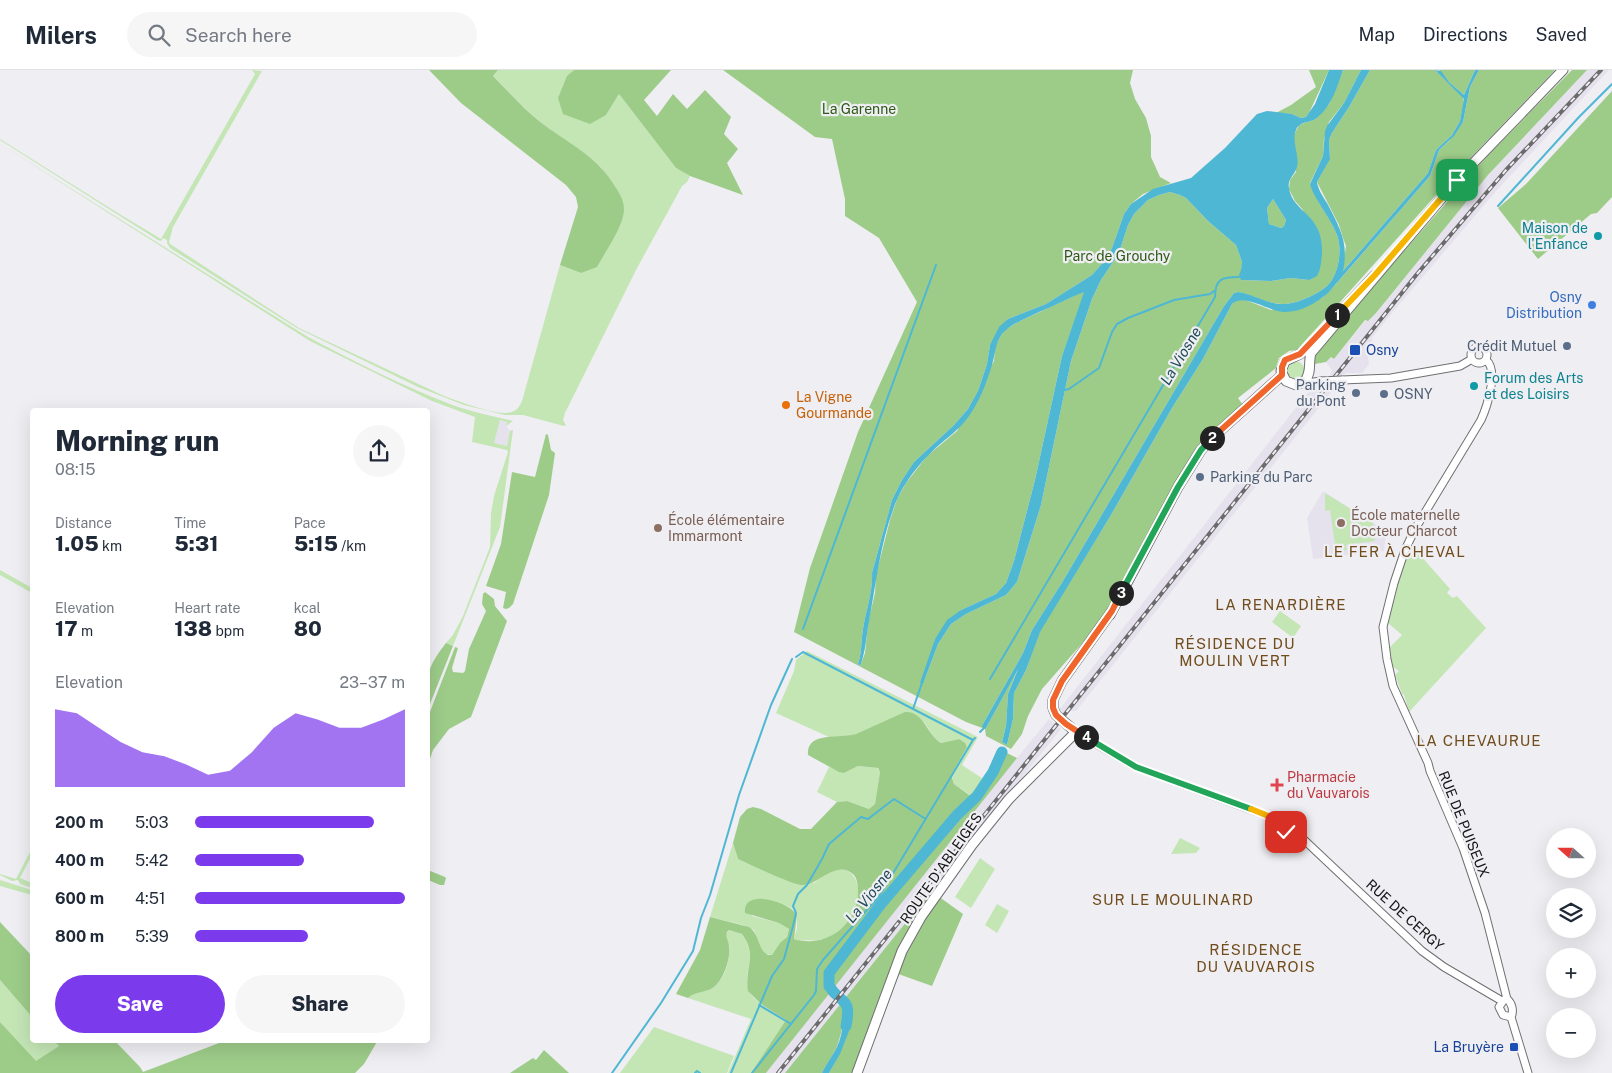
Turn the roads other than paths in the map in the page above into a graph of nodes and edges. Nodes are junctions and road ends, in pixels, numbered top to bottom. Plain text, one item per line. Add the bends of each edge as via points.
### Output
1 (1563, 70) edge
2 (1375, 275) junction
3 (1296, 356) junction
4 (1472, 359) junction
5 (1486, 360) junction
6 (1308, 364) junction
7 (1282, 375) junction
8 (1309, 375) junction
9 (1321, 382) junction
10 (1300, 384) junction
11 (1076, 732) junction
12 (1505, 1000) junction
13 (1511, 1017) junction
14 (857, 1073) edge
15 (1528, 1073) edge

1 - 2 main road via 1457,180
2 - 3 main road
2 - 6 main road via 1311,353
3 - 6 main road
3 - 7 main road via 1285,360
4 - 5 street via 1477,363
4 - 5 street via 1472,351 1480,347 1486,352
4 - 9 street, bridge via 1460,366 1391,378
5 - 12 street, RUE DE PUISEUX via 1491,365 1491,389 1486,410 1405,550 1383,627 1394,686 1463,848 1485,913
6 - 8 main road
7 - 10 main road via 1289,383
7 - 11 main road via 1201,450 1083,662 1055,695 1054,712
8 - 9 street
8 - 10 main road
9 - 10 street
11 - 12 street, RUE DE CERGY via 1136,767 1271,817 1288,827 1289,837 1300,836 1422,951 1444,967
11 - 14 main road, ROUTE D'ABLEIGES via 1009,799 921,917 902,951
12 - 13 street via 1510,1002 1513,1010
12 - 13 street via 1500,1010 1503,1015
13 - 15 street

